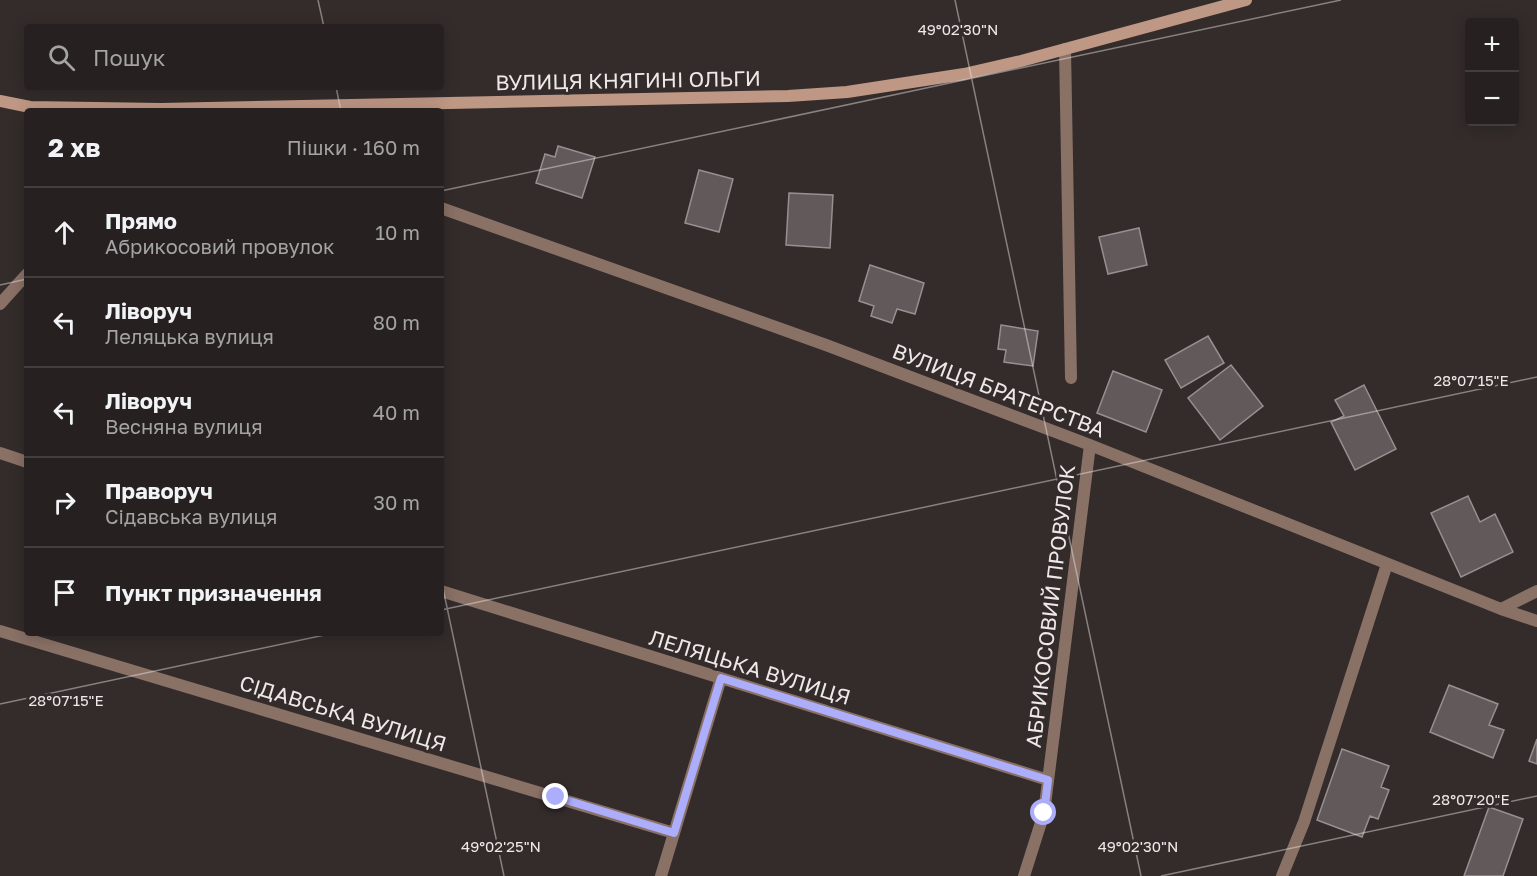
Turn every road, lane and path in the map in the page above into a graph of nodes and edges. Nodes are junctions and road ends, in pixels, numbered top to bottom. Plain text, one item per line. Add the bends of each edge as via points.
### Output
1 (1246, 0) edge
2 (1065, 49) junction
3 (0, 101) edge
4 (44, 108) edge
5 (255, 108) edge
6 (444, 209) edge
7 (24, 277) edge
8 (0, 304) edge
9 (1071, 378) dead end
10 (1090, 445) junction
11 (0, 453) edge
12 (24, 461) edge
13 (1387, 564) junction
14 (1537, 591) edge
15 (444, 592) edge
16 (1501, 609) junction
17 (1537, 621) edge
18 (0, 631) edge
19 (721, 678) junction
20 (1048, 780) junction
21 (674, 833) junction
22 (661, 876) edge
23 (1024, 876) edge
24 (1282, 876) edge

1 - 2 street, ВУЛИЦЯ КНЯГИНІ ОЛЬГИ
2 - 5 street, ВУЛИЦЯ КНЯГИНІ ОЛЬГИ via 964,74 800,96
2 - 9 street
3 - 4 street, ВУЛИЦЯ КНЯГИНІ ОЛЬГИ
6 - 10 street, ВУЛИЦЯ БРАТЕРСТВА via 826,345
7 - 8 street
10 - 13 street, ВУЛИЦЯ БРАТЕРСТВА
10 - 20 street, АБРИКОСОВИЙ ПРОВУЛОК
11 - 12 street
13 - 16 street, ВУЛИЦЯ БРАТЕРСТВА
13 - 24 street via 1307,812
14 - 16 street
15 - 19 street, ЛЕЛЯЦЬКА ВУЛИЦЯ
16 - 17 street, ВУЛИЦЯ БРАТЕРСТВА
18 - 21 street, СІДАВСЬКА ВУЛИЦЯ
19 - 20 street, ЛЕЛЯЦЬКА ВУЛИЦЯ
19 - 21 street
20 - 23 street, АБРИКОСОВИЙ ПРОВУЛОК via 1044,813
21 - 22 street

